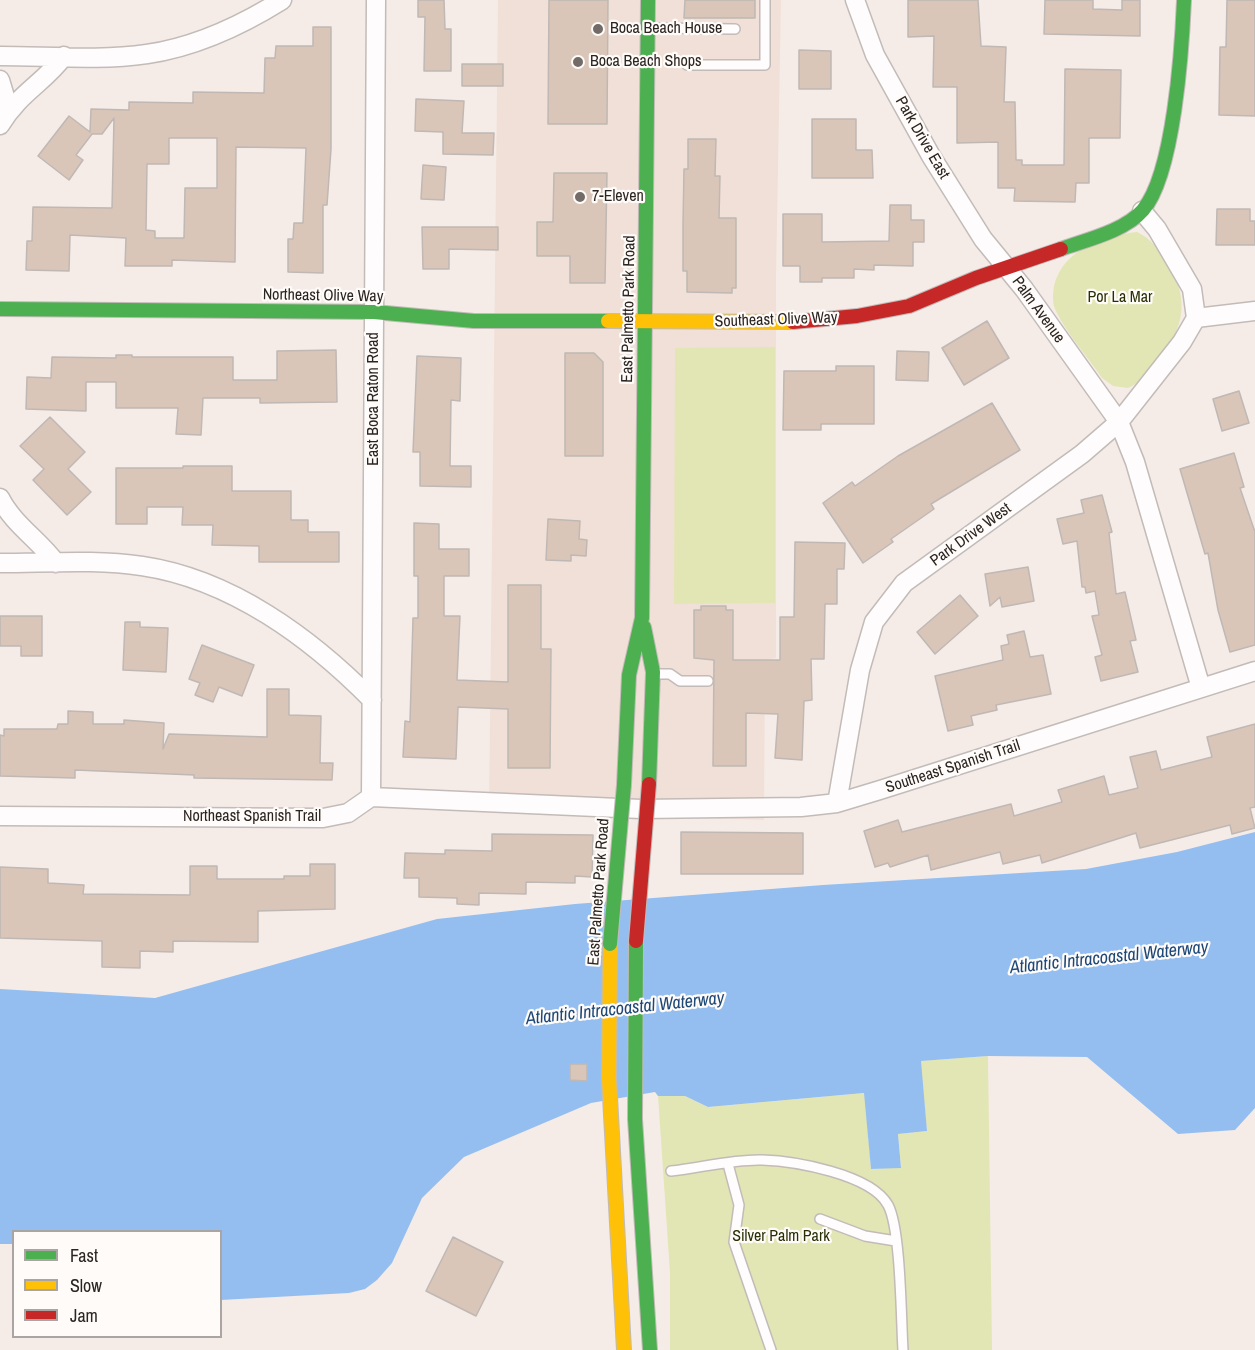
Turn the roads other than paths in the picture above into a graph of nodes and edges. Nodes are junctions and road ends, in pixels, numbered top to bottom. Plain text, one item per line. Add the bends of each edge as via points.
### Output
1 (282, 0) edge
2 (648, 0) edge
3 (765, 0) edge
4 (855, 0) edge
5 (1184, 0) edge
6 (373, 3) edge
7 (647, 28) junction
8 (735, 29) dead end
9 (0, 56) edge
10 (64, 56) junction
11 (687, 65) dead end
12 (0, 80) edge
13 (4, 117) edge
14 (1142, 212) junction
15 (1007, 267) junction
16 (0, 309) edge
17 (1255, 311) edge
18 (374, 312) junction
19 (1196, 318) junction
20 (645, 322) junction
21 (1119, 422) junction
22 (0, 498) edge
23 (0, 563) edge
24 (56, 563) junction
25 (642, 618) junction
26 (1255, 671) edge
27 (653, 674) junction
28 (708, 681) dead end
29 (1201, 688) junction
30 (372, 700) junction
31 (371, 797) junction
32 (837, 802) junction
33 (0, 816) edge
34 (728, 1164) junction
35 (671, 1171) dead end
36 (820, 1219) dead end
37 (896, 1241) junction
38 (624, 1350) edge
39 (650, 1350) edge
40 (771, 1350) edge
41 (903, 1350) edge

1 - 10 street via 227,30 166,51 126,56
2 - 7 main road, East Palmetto Park Road
3 - 11 lane via 765,65
4 - 15 street, Park Drive East via 875,56 931,156 983,239
5 - 14 main road via 1165,152 1156,185
6 - 18 street, East Boca Raton Road
7 - 8 lane
7 - 20 main road, East Palmetto Park Road
9 - 10 street
10 - 13 street
12 - 13 street
14 - 15 main road, Palm Avenue via 1091,239
14 - 19 street via 1157,229 1192,289
15 - 20 main road, Southeast Olive Way via 910,305 849,318 805,322
15 - 21 street, Palm Avenue
16 - 18 main road, Northeast Olive Way
17 - 19 street
18 - 20 main road, Northeast Olive Way via 474,321
18 - 30 street, East Boca Raton Road
19 - 21 street, Park Drive West via 1182,342
20 - 25 main road, East Palmetto Park Road
21 - 29 street, Palm Avenue via 1135,462
21 - 32 street, Park Drive West via 1082,454 904,583 874,622 860,670
22 - 24 street via 14,519
23 - 24 street
24 - 30 street via 142,566 201,582 282,624 318,650
25 - 27 main road, East Palmetto Park Road
25 - 38 main road, East Palmetto Park Road, bridge via 629,675 610,944 609,1079
26 - 29 street, Southeast Spanish Trail
27 - 28 lane via 669,674 680,681
27 - 39 main road, East Palmetto Park Road, bridge via 650,784 636,941 635,1119
29 - 32 street, Southeast Spanish Trail
30 - 31 street, East Boca Raton Road
31 - 32 street, Southeast Spanish Trail via 641,809 801,807
31 - 33 street, Northeast Spanish Trail via 348,813 323,818
34 - 35 lane
34 - 37 lane via 760,1160 810,1166 869,1185 888,1204
34 - 40 lane via 740,1205 734,1242
36 - 37 lane via 865,1236
37 - 41 lane

